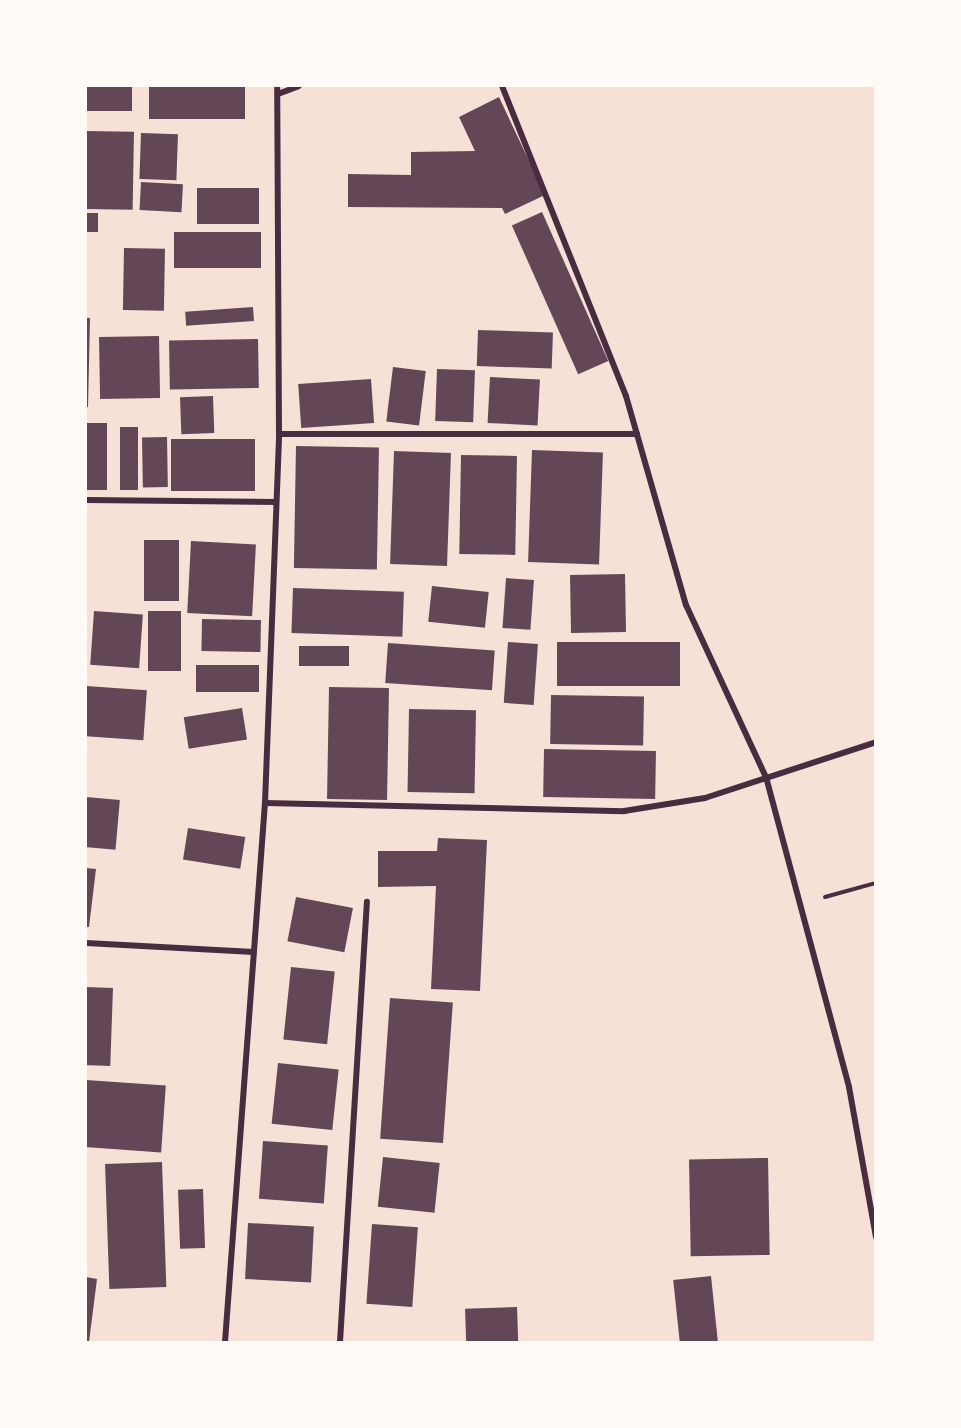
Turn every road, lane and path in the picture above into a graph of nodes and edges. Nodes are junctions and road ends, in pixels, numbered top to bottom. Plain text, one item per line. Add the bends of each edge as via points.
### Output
1 (277, 86) edge
2 (299, 86) edge
3 (502, 86) edge
4 (278, 94) junction
5 (279, 434) junction
6 (637, 434) junction
7 (86, 501) edge
8 (276, 502) junction
9 (876, 742) edge
10 (766, 777) junction
11 (265, 803) junction
12 (876, 884) edge
13 (367, 902) dead end
14 (798, 904) junction
15 (86, 943) edge
16 (254, 952) junction
17 (876, 1237) edge
18 (225, 1342) edge
19 (340, 1342) edge

1 - 4 street
2 - 4 street
3 - 6 street
4 - 5 street
5 - 6 street
5 - 8 street
6 - 10 street via 686,605
7 - 8 street
8 - 11 street
9 - 10 street
10 - 11 street via 705,798 624,811
10 - 14 street
11 - 16 street
12 - 14 path
13 - 19 street
14 - 17 street via 849,1087
15 - 16 street
16 - 18 street

